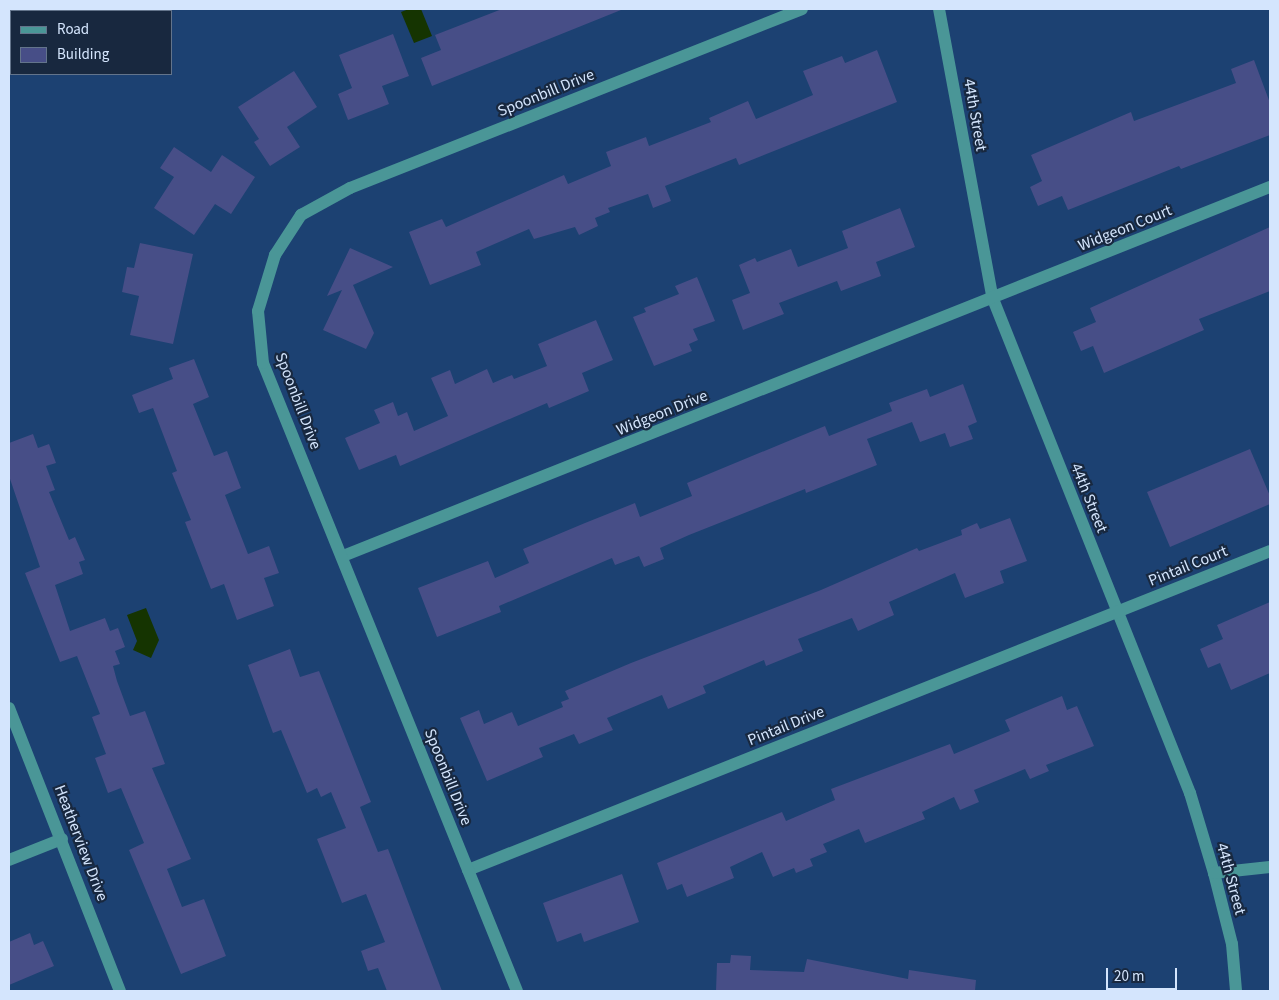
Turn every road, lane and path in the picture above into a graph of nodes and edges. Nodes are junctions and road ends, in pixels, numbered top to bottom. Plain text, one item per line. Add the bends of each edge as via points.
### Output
1 (802, 9) edge
2 (939, 9) edge
3 (1270, 187) edge
4 (993, 298) junction
5 (1270, 551) edge
6 (343, 556) junction
7 (1117, 612) junction
8 (9, 708) edge
9 (62, 838) junction
10 (9, 860) edge
11 (1270, 867) edge
12 (468, 870) junction
13 (1214, 873) junction
14 (120, 991) edge
15 (517, 991) edge
16 (1236, 991) edge

1 - 6 street, Spoonbill Drive via 350,188 301,215 275,255 258,311 263,364
2 - 4 street, 44th Street
3 - 4 street, Widgeon Court
4 - 6 street, Widgeon Drive
4 - 7 street, 44th Street
5 - 7 street, Pintail Court
6 - 12 street, Spoonbill Drive
7 - 12 street, Pintail Drive
7 - 13 street, 44th Street via 1190,793
8 - 9 street, Heatherview Drive
9 - 10 street
9 - 14 street, Heatherview Drive
11 - 13 street
12 - 15 street, Spoonbill Drive
13 - 16 street, 44th Street via 1232,944

